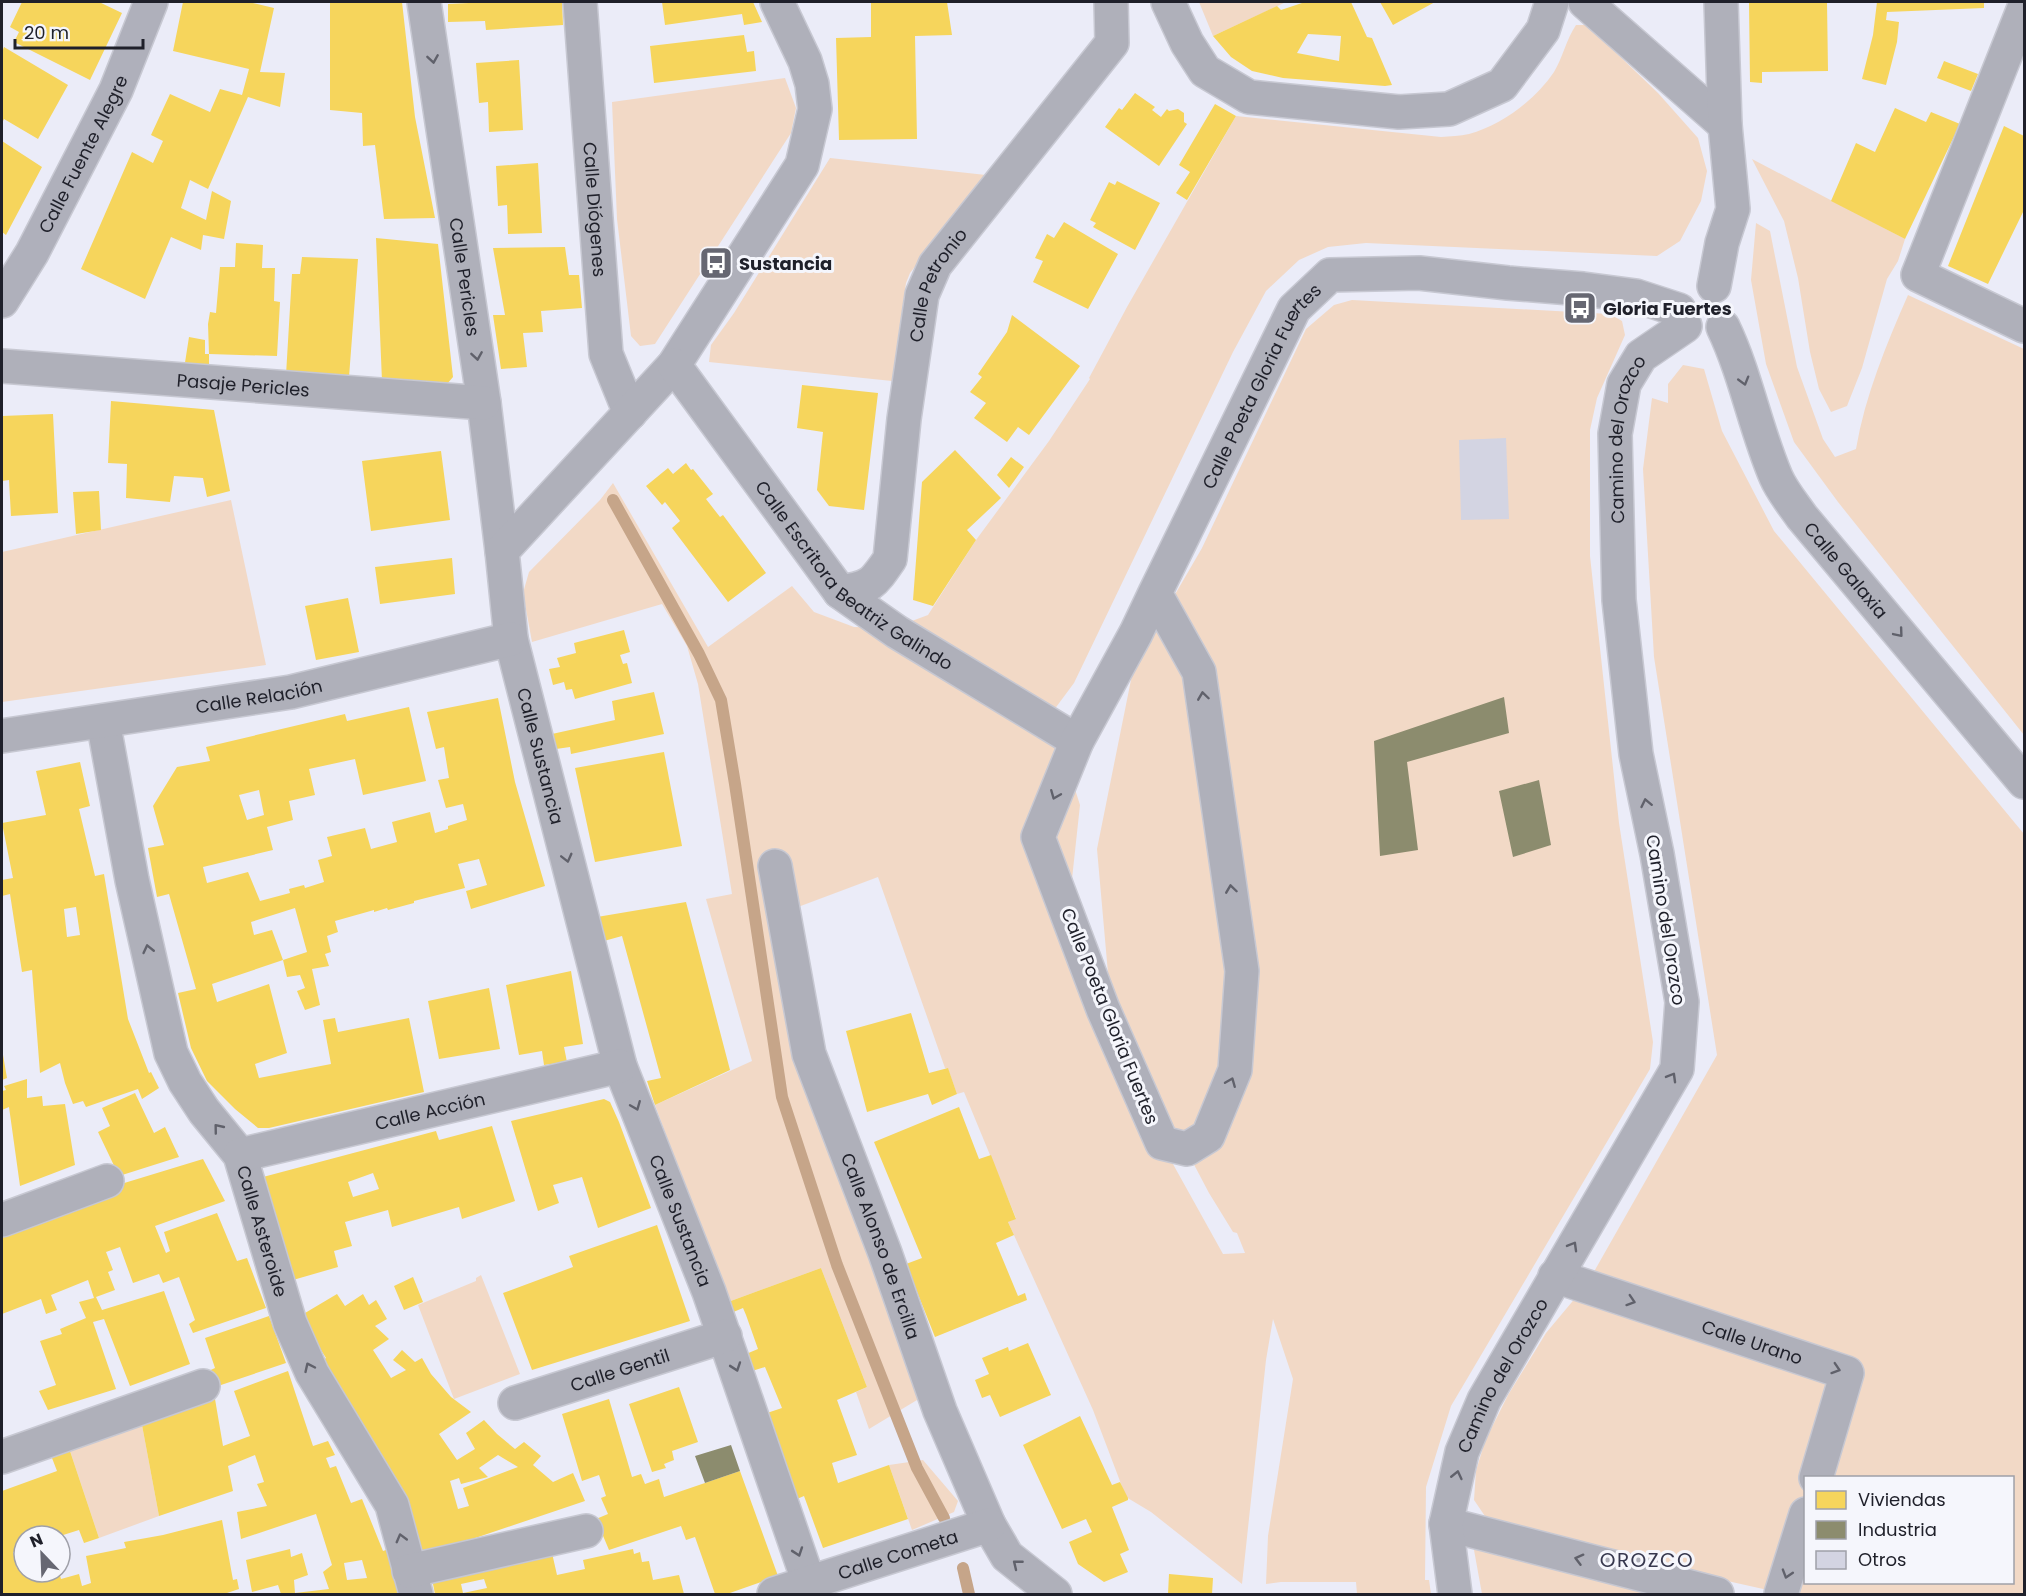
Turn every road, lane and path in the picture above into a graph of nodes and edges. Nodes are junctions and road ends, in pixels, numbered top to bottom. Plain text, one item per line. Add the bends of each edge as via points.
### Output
1 (151, 2) edge
2 (424, 2) edge
3 (580, 2) edge
4 (777, 2) edge
5 (1111, 2) edge
6 (1168, 2) edge
7 (1552, 2) edge
8 (1585, 2) edge
9 (1721, 2) edge
10 (2025, 8) edge
11 (1725, 125) junction
12 (1714, 285) junction
13 (2, 301) edge
14 (1682, 318) junction
15 (2025, 326) edge
16 (1723, 327) junction
17 (674, 365) junction
18 (2, 366) edge
19 (484, 403) junction
20 (630, 413) junction
21 (502, 550) junction
22 (840, 592) junction
23 (1155, 593) junction
24 (511, 639) junction
25 (103, 721) junction
26 (2, 736) edge
27 (1077, 741) junction
28 (2025, 782) edge
29 (774, 866) dead end
30 (620, 1066) junction
31 (240, 1155) junction
32 (106, 1181) dead end
33 (2, 1220) edge
34 (1555, 1276) junction
35 (725, 1336) junction
36 (203, 1386) dead end
37 (515, 1403) dead end
38 (2, 1458) edge
39 (1817, 1476) edge
40 (1804, 1520) edge
41 (1446, 1524) junction
42 (989, 1525) junction
43 (586, 1532) dead end
44 (413, 1583) edge
45 (808, 1583) junction
46 (774, 1594) edge
47 (1055, 1594) edge
48 (1455, 1594) edge
49 (1717, 1594) edge
50 (1781, 1594) edge

1 - 13 street, Calle Fuente Alegre via 116,90 32,253
2 -> 19 street, Calle Pericles
3 - 20 street, Calle Diógenes via 606,354
4 - 17 street via 812,84 815,109 802,165
5 - 22 street, Calle Petronio via 1112,43 935,265 922,295 890,559 877,578 862,589
6 - 7 street via 1205,71 1249,97 1399,112 1449,109 1502,85 1543,30
8 - 11 street
9 - 11 street
10 - 15 street via 1918,276
11 - 12 street via 1733,209
12 - 14 street via 1697,284 1683,294
12 - 16 street via 1730,303
14 - 16 street via 1699,334
14 - 23 street, Calle Poeta Gloria Fuertes via 1636,296 1590,290 1419,273 1330,275 1294,309
34 -> 14 street, Camino del Orozco via 1677,1069 1682,1002 1636,754 1619,600 1615,434 1624,384 1641,356
16 -> 28 street, Calle Galaxia via 1736,353 1777,479 1802,517
17 - 20 street
17 - 22 street, Calle Escritora Beatriz Galindo
18 - 19 street, Pasaje Pericles
19 - 21 street, Calle Pericles
20 - 21 street
21 - 24 street, Calle Sustancia
22 - 27 street, Calle Escritora Beatriz Galindo via 897,632
23 - 27 street, Calle Poeta Gloria Fuertes
27 -> 23 street, Calle Poeta Gloria Fuertes via 1038,837 1103,1009 1162,1143 1187,1149 1208,1136 1235,1070 1242,971 1199,672
24 - 25 street, Calle Relación via 291,692
24 -> 30 street, Calle Sustancia
25 - 26 street, Calle Relación
31 -> 25 street, Calle Asteroide via 191,1092 171,1053 132,880
29 - 42 street, Calle Alonso de Ercilla via 809,1054 940,1411
30 - 31 street, Calle Acción
30 -> 35 street, Calle Sustancia
44 -> 31 street, Calle Asteroide via 392,1505 312,1373 290,1323
32 - 33 street
34 -> 39 street, Calle Urano via 1847,1373
41 -> 34 street, Camino del Orozco via 1462,1452 1484,1400
35 - 37 street, Calle Gentil
35 -> 45 street, Calle Sustancia
36 - 38 street
40 -> 50 street
41 - 48 street, Camino del Orozco
49 -> 41 street
42 - 45 street, Calle Cometa
47 -> 42 street, Calle Alonso de Ercilla via 1007,1556
43 - 44 street
45 - 46 street, Calle Cometa

